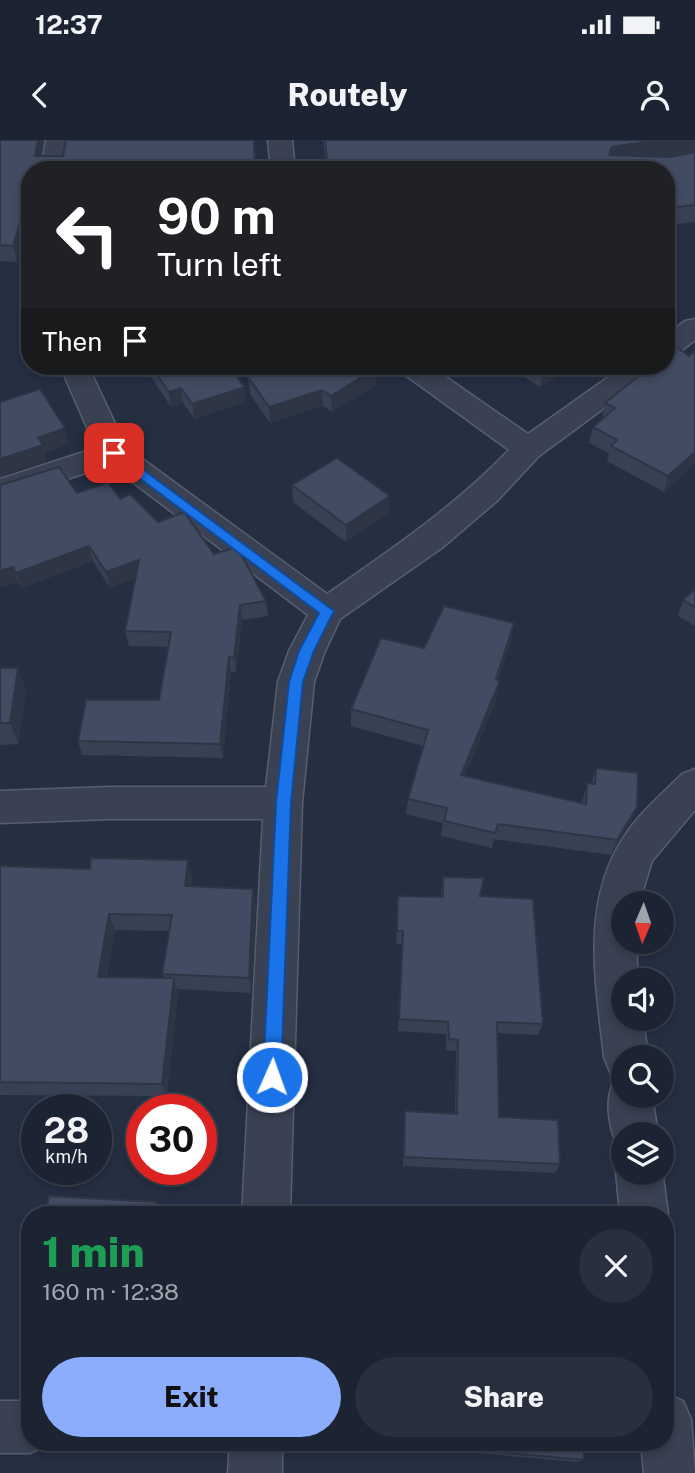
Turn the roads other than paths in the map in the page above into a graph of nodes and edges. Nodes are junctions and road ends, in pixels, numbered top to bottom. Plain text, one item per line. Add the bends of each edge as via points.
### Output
1 (58, 140) edge
2 (280, 140) edge
3 (54, 161) edge
4 (282, 161) edge
5 (695, 327) edge
6 (675, 342) edge
7 (78, 375) edge
8 (424, 375) edge
9 (631, 375) edge
10 (528, 449) junction
11 (114, 453) junction
12 (0, 490) edge
13 (327, 611) junction
14 (695, 785) edge
15 (284, 803) junction
16 (0, 807) edge
17 (625, 1045) edge
18 (641, 1185) edge
19 (266, 1206) edge
20 (643, 1206) edge
21 (0, 1427) edge
22 (21, 1427) edge
23 (256, 1451) edge
24 (669, 1451) edge
25 (255, 1473) edge
26 (671, 1473) edge

1 - 3 street
2 - 4 street
5 - 6 street
7 - 11 street
8 - 10 street
9 - 10 street
10 - 13 street via 431,539
11 - 12 street
11 - 13 street
13 - 15 street via 296,682
14 - 17 street via 632,859 617,905 616,963
15 - 16 street
15 - 19 street
18 - 20 street
21 - 22 street
23 - 25 street
24 - 26 street

